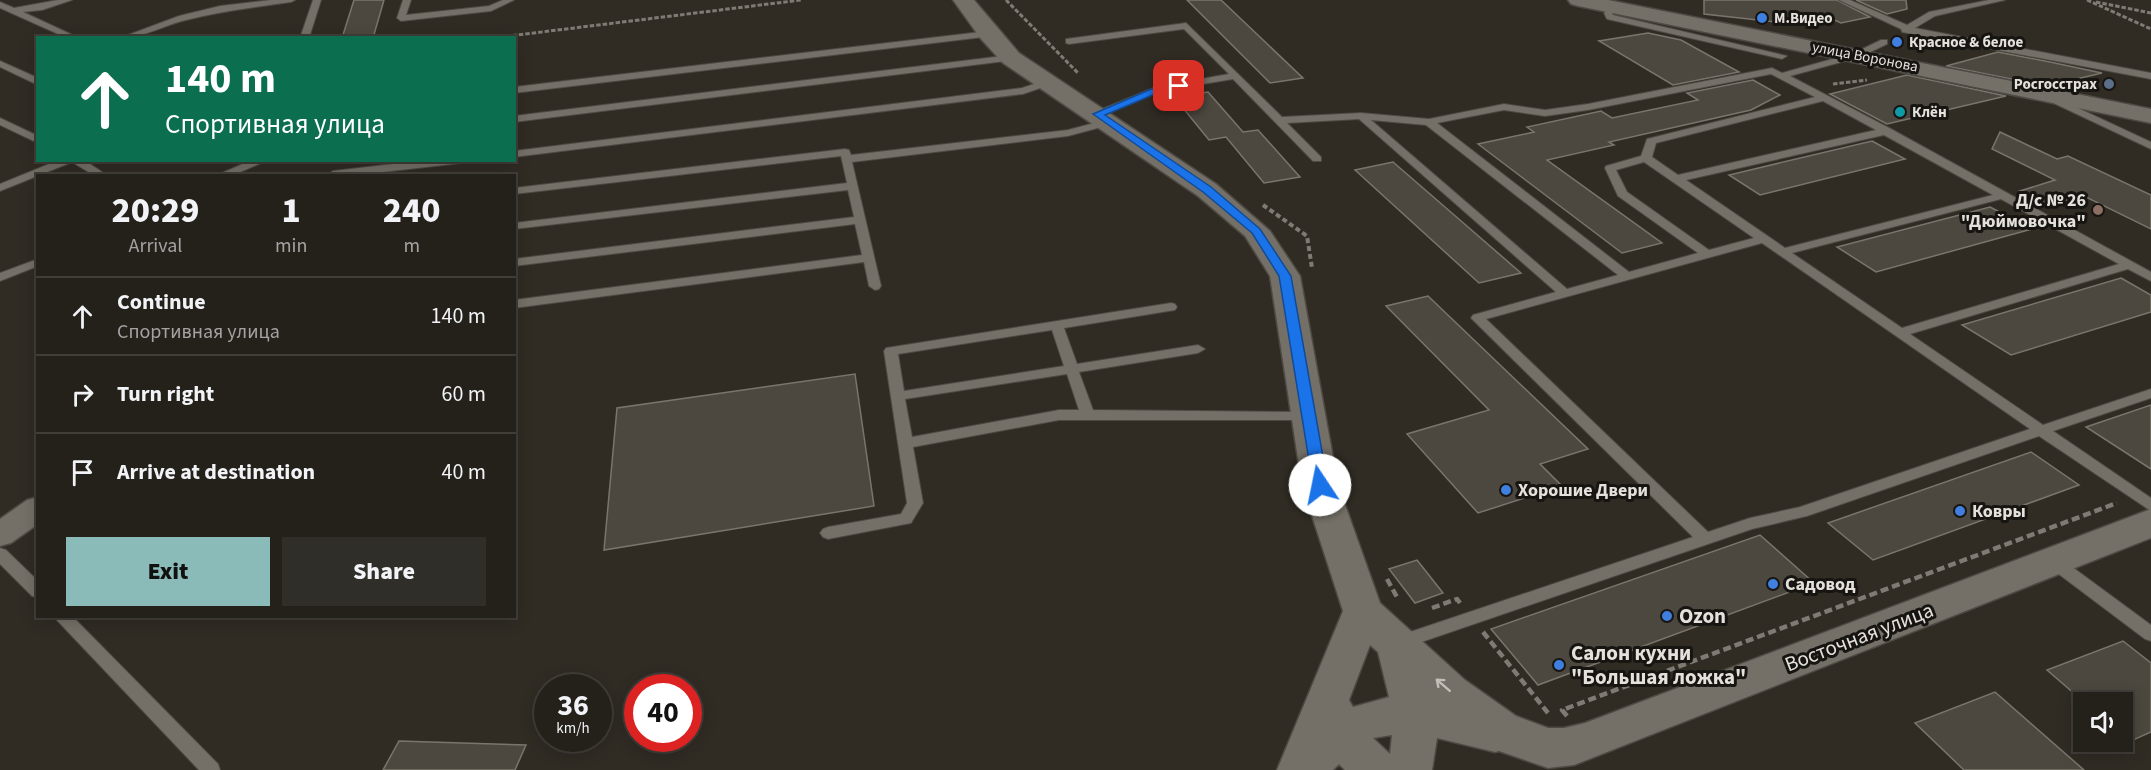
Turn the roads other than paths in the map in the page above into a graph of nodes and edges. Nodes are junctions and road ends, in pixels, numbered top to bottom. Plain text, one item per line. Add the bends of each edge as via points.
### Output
1 (68, 0) edge
2 (291, 0) edge
3 (317, 0) edge
4 (407, 0) edge
5 (510, 0) edge
6 (963, 0) edge
7 (1578, 0) edge
8 (1843, 0) edge
9 (2001, 0) edge
10 (0, 5) edge
11 (1614, 7) junction
12 (13, 11) junction
13 (0, 15) edge
14 (1904, 31) junction
15 (988, 34) junction
16 (70, 36) edge
17 (130, 36) edge
18 (305, 36) edge
19 (1069, 41) dead end
20 (1884, 42) dead end
21 (1857, 55) junction
22 (1782, 56) dead end
23 (1011, 58) junction
24 (0, 64) edge
25 (1236, 76) junction
26 (1781, 76) junction
27 (2151, 76) edge
28 (36, 81) edge
29 (1049, 82) junction
30 (516, 90) edge
31 (2041, 94) junction
32 (1824, 98) junction
33 (1361, 116) junction
34 (2151, 116) edge
35 (1103, 118) junction
36 (516, 119) edge
37 (1279, 120) junction
38 (0, 121) edge
39 (1429, 122) junction
40 (1887, 131) junction
41 (36, 139) edge
42 (2151, 146) edge
43 (516, 154) edge
44 (1646, 158) junction
45 (847, 159) junction
46 (1317, 159) dead end
47 (64, 162) edge
48 (78, 162) edge
49 (258, 162) edge
50 (442, 162) edge
51 (100, 174) edge
52 (225, 174) edge
53 (333, 174) edge
54 (1677, 179) junction
55 (853, 186) junction
56 (0, 187) edge
57 (516, 191) edge
58 (2001, 196) junction
59 (861, 220) junction
60 (516, 226) edge
61 (1764, 239) junction
62 (1783, 252) junction
63 (1707, 254) junction
64 (869, 258) junction
65 (36, 263) edge
66 (516, 263) edge
67 (2129, 265) junction
68 (1627, 276) junction
69 (0, 277) edge
70 (2151, 277) edge
71 (875, 286) dead end
72 (1565, 294) junction
73 (516, 304) edge
74 (1171, 307) dead end
75 (1056, 324) junction
76 (1902, 332) junction
77 (1198, 349) dead end
78 (1072, 369) junction
79 (2151, 393) edge
80 (898, 396) junction
81 (1088, 415) junction
82 (1307, 417) junction
83 (2042, 430) junction
84 (906, 443) junction
85 (2151, 506) edge
86 (36, 509) edge
87 (2151, 523) edge
88 (828, 533) dead end
89 (0, 535) edge
90 (1706, 540) junction
91 (0, 554) edge
92 (2054, 562) junction
93 (36, 590) edge
94 (1381, 605) junction
95 (63, 618) edge
96 (2151, 634) edge
97 (1396, 644) junction
98 (1332, 692) junction
99 (1414, 716) junction
100 (1343, 732) junction
101 (1539, 752) edge
102 (211, 770) edge
103 (1300, 770) edge
104 (1307, 770) edge
105 (1376, 770) edge
106 (1409, 770) edge

1 - 12 lane
2 - 17 lane via 189,16
3 - 18 lane
4 - 5 lane via 401,18 491,8
6 - 15 street
7 - 11 street, улица Воронова
8 - 14 lane
9 - 14 lane via 1932,14
10 - 12 lane
11 - 21 street, улица Воронова
11 - 22 lane via 1608,13 1610,17
12 - 13 lane
12 - 16 lane
14 - 27 lane
15 - 23 street
15 - 30 lane
19 - 25 lane via 1186,26
20 - 21 lane
21 - 26 lane
21 - 31 street, улица Воронова
23 - 29 street
23 - 36 lane
24 - 28 lane
25 - 35 lane via 1159,89
25 - 37 lane
26 - 32 lane
26 - 39 lane via 1772,71 1588,108 1545,113 1504,108
29 - 35 street
29 - 43 lane via 1023,91
31 - 34 street, улица Воронова
31 - 42 lane
32 - 40 lane
32 - 44 lane via 1651,141
33 - 37 lane
33 - 39 lane
33 - 72 lane
35 - 45 lane via 1068,133
35 - 82 street via 1207,190 1256,231 1285,276
37 - 46 lane
38 - 41 lane
39 - 68 lane
40 - 54 lane
40 - 58 lane
44 - 54 lane
44 - 63 lane via 1610,168 1622,194
45 - 55 lane
45 - 57 lane via 845,153
47 - 56 lane
48 - 51 lane
49 - 52 lane
50 - 53 lane
54 - 61 lane
55 - 59 lane
55 - 60 lane
58 - 62 lane
58 - 67 lane
59 - 64 lane
59 - 66 lane
61 - 62 lane
61 - 63 lane
62 - 76 lane
63 - 68 lane
64 - 71 lane
64 - 73 lane
65 - 69 lane
67 - 70 lane
67 - 76 lane
68 - 72 lane
72 - 90 lane via 1477,318
74 - 75 lane
75 - 78 lane
75 - 80 lane via 891,351
76 - 83 lane
77 - 78 lane
78 - 80 lane
78 - 81 lane
79 - 83 lane
80 - 84 lane
81 - 82 lane
81 - 84 lane via 1059,415
82 - 94 street via 1320,485
83 - 85 lane
83 - 90 lane via 1803,512 1750,524
84 - 88 lane via 915,503 906,519
86 - 89 street
87 - 92 street, Восточная улица
90 - 97 lane
91 - 93 lane
92 - 96 lane
92 - 101 street, Восточная улица via 1589,741
94 - 97 street
94 - 98 street
95 - 102 lane
97 - 99 street
101 -> 97 street via 1472,709
98 - 100 street via 1336,718
98 - 103 street
99 - 100 street via 1375,718
99 - 101 street via 1457,723
99 - 106 street via 1414,756
100 - 104 street via 1314,758
100 - 105 street via 1359,757

